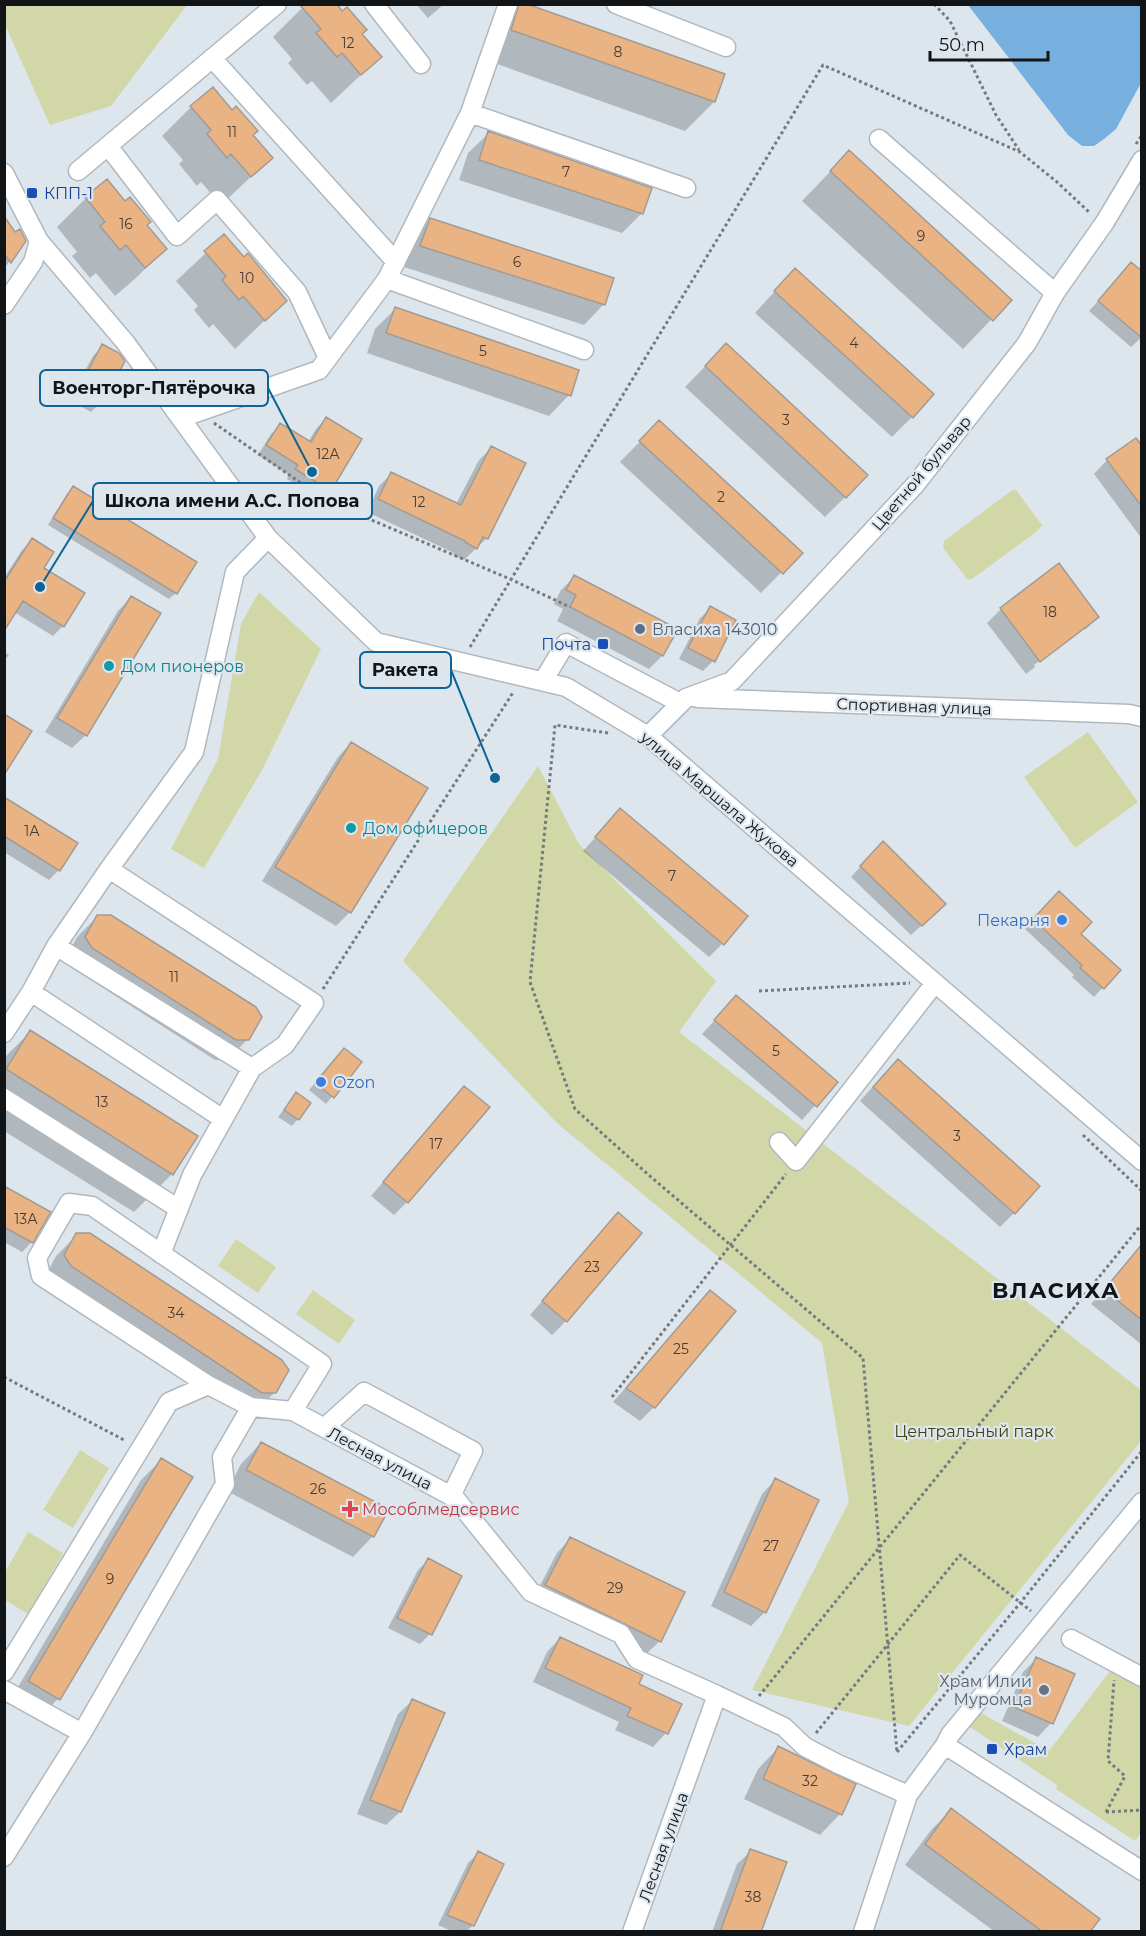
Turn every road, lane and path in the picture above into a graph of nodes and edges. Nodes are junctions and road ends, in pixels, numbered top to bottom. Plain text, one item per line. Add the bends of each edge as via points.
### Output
1 (277, 4) edge
2 (374, 4) edge
3 (508, 4) edge
4 (616, 4) edge
5 (934, 4) edge
6 (726, 47) dead end
7 (212, 58) junction
8 (421, 64) dead end
9 (470, 113) junction
10 (879, 139) dead end
11 (108, 146) junction
12 (1020, 152) junction
13 (1142, 160) edge
14 (78, 171) dead end
15 (4, 173) edge
16 (686, 188) dead end
17 (1105, 222) junction
18 (39, 241) junction
19 (396, 262) junction
20 (387, 279) junction
21 (1055, 293) junction
22 (4, 304) edge
23 (584, 350) dead end
24 (328, 358) junction
25 (189, 415) junction
26 (268, 538) junction
27 (510, 579) junction
28 (570, 607) dead end
29 (462, 662) junction
30 (523, 676) junction
31 (543, 681) junction
32 (683, 700) junction
33 (1142, 717) edge
34 (555, 725) dead end
35 (648, 736) junction
36 (110, 869) junction
37 (56, 946) junction
38 (934, 982) junction
39 (911, 983) dead end
40 (759, 990) dead end
41 (31, 992) junction
42 (314, 1003) junction
43 (4, 1033) edge
44 (252, 1068) junction
45 (4, 1098) edge
46 (223, 1119) junction
47 (779, 1142) dead end
48 (796, 1161) junction
49 (1142, 1161) edge
50 (179, 1209) junction
51 (1142, 1224) edge
52 (731, 1245) junction
53 (161, 1254) junction
54 (4, 1377) edge
55 (208, 1385) junction
56 (612, 1397) dead end
57 (251, 1407) junction
58 (293, 1412) junction
59 (324, 1428) junction
60 (141, 1449) junction
61 (1142, 1450) edge
62 (450, 1496) junction
63 (1142, 1502) edge
64 (879, 1547) junction
65 (1021, 1602) junction
66 (1044, 1622) junction
67 (1071, 1639) dead end
68 (888, 1644) junction
69 (1116, 1663) junction
70 (4, 1672) edge
71 (1142, 1677) edge
72 (4, 1689) edge
73 (717, 1695) junction
74 (748, 1709) junction
75 (82, 1733) junction
76 (945, 1745) junction
77 (805, 1747) junction
78 (908, 1795) junction
79 (1142, 1810) edge
80 (4, 1857) edge
81 (1142, 1871) edge
82 (632, 1932) edge
83 (862, 1932) edge

1 - 7 street
2 - 8 street
3 - 9 street
4 - 6 street
5 - 12 path via 950,21 996,115
7 - 11 street
7 - 19 street
9 - 16 street
9 - 19 street
10 - 21 street
11 - 14 street
11 - 24 street via 177,236 217,200 297,292
12 - 17 path
12 - 27 path via 823,65
13 - 17 street, Цветной бульвар
15 - 18 street, улица Маршала Жукова
17 - 21 street, Цветной бульвар
18 - 22 street via 33,262
18 - 25 street, улица Маршала Жукова
19 - 20 street
20 - 23 street
20 - 24 street
21 - 32 street, Цветной бульвар via 1027,344 915,485 732,681
24 - 25 street via 319,370
25 - 26 street, улица Маршала Жукова
25 - 27 path via 327,501
26 - 29 street, улица Маршала Жукова via 376,642
26 - 36 street via 235,572 194,752
27 - 28 path
27 - 29 path
29 - 30 street, улица Маршала Жукова
30 - 31 street, улица Маршала Жукова
30 - 42 path
31 - 32 street via 566,643
31 - 35 street, улица Маршала Жукова via 567,687
32 - 33 street, Спортивная улица
32 - 35 street, Цветной бульвар
34 - 52 path via 530,982 575,1109
35 - 38 street, улица Маршала Жукова
36 - 37 street
36 - 42 street
37 - 41 street
37 - 44 street
38 - 48 street
38 - 49 street, улица Маршала Жукова
39 - 40 path
41 - 43 street
41 - 46 street
42 - 44 street via 285,1045
44 - 46 street
45 - 50 street
46 - 50 street via 192,1175
47 - 48 street
48 - 52 path
50 - 53 street
51 - 64 path
52 - 56 path
52 - 64 path via 863,1358
53 - 55 street via 92,1206 69,1203 37,1258 41,1276
53 - 58 street via 322,1364
54 - 60 path
55 - 57 street
55 - 60 street via 169,1402
57 - 58 street
57 - 75 street via 222,1457 225,1484
58 - 59 street, Лесная улица
59 - 62 street, Лесная улица
59 - 62 street via 364,1392 473,1451
60 - 70 street
61 - 65 path
62 - 73 street, Лесная улица via 531,1592 621,1634 637,1659
63 - 66 street
64 - 68 path
64 - 74 path
65 - 66 path
65 - 68 path via 960,1554
65 - 68 path via 897,1752
66 - 76 street
67 - 69 street
68 - 77 path
69 - 71 street
69 - 79 path via 1108,1761 1125,1776 1106,1812
72 - 75 street
73 - 74 street, Лесная улица
73 - 82 street, Лесная улица
74 - 77 street, Лесная улица via 784,1727
75 - 80 street
76 - 78 street
76 - 81 street
77 - 78 street, Лесная улица
78 - 83 street

